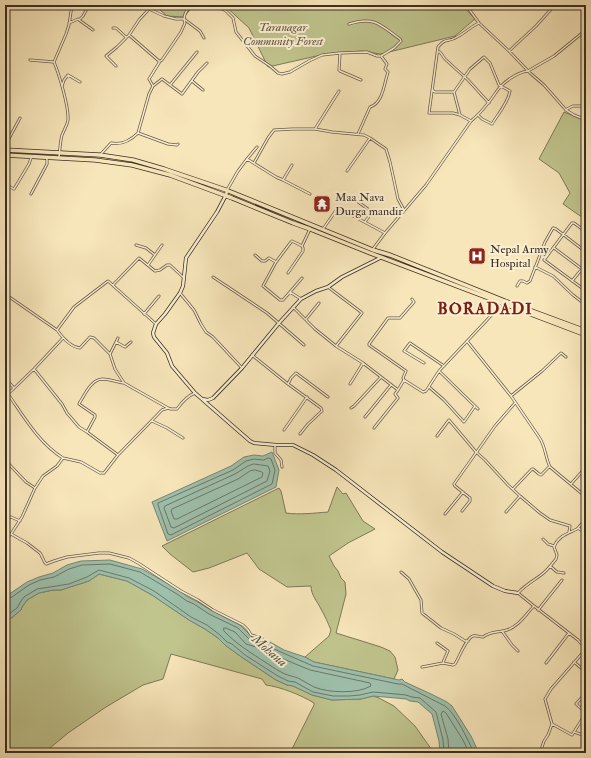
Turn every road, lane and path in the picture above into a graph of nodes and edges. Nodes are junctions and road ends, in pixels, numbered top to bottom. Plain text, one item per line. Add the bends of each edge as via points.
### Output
1 (72, 5) edge
2 (89, 5) edge
3 (104, 5) edge
4 (131, 5) edge
5 (145, 5) edge
6 (191, 5) edge
7 (215, 5) edge
8 (466, 5) edge
9 (470, 5) edge
10 (555, 5) edge
11 (468, 8) junction
12 (149, 9) junction
13 (184, 19) junction
14 (79, 20) junction
15 (479, 23) junction
16 (69, 24) junction
17 (349, 24) dead end
18 (113, 28) dead end
19 (93, 30) dead end
20 (586, 30) edge
21 (129, 35) junction
22 (126, 37) junction
23 (204, 38) dead end
24 (197, 52) dead end
25 (437, 52) junction
26 (510, 52) junction
27 (340, 53) junction
28 (381, 56) junction
29 (30, 60) dead end
30 (54, 62) junction
31 (160, 62) junction
32 (207, 63) dead end
33 (116, 66) dead end
34 (528, 71) junction
35 (464, 77) junction
36 (361, 80) dead end
37 (192, 81) junction
38 (80, 82) dead end
39 (170, 85) junction
40 (62, 86) junction
41 (153, 86) junction
42 (500, 86) junction
43 (203, 90) dead end
44 (433, 90) junction
45 (339, 91) dead end
46 (454, 92) junction
47 (489, 102) junction
48 (586, 104) edge
49 (566, 110) junction
50 (478, 115) junction
51 (460, 116) junction
52 (20, 118) dead end
53 (586, 120) edge
54 (471, 121) junction
55 (315, 129) junction
56 (138, 133) junction
57 (357, 134) junction
58 (370, 138) junction
59 (178, 144) dead end
60 (5, 146) edge
61 (257, 147) dead end
62 (5, 150) edge
63 (5, 155) edge
64 (59, 155) junction
65 (100, 155) junction
66 (31, 156) junction
67 (47, 157) junction
68 (247, 159) junction
69 (254, 163) junction
70 (292, 165) dead end
71 (347, 171) dead end
72 (283, 180) junction
73 (5, 186) edge
74 (227, 191) junction
75 (31, 194) dead end
76 (310, 194) dead end
77 (226, 195) junction
78 (354, 199) dead end
79 (404, 210) junction
80 (365, 222) junction
81 (310, 229) junction
82 (323, 229) junction
83 (586, 232) edge
84 (384, 233) junction
85 (564, 235) junction
86 (136, 245) dead end
87 (162, 245) dead end
88 (302, 246) junction
89 (553, 248) junction
90 (373, 250) junction
91 (586, 252) edge
92 (155, 255) junction
93 (255, 255) dead end
94 (382, 258) junction
95 (276, 262) junction
96 (586, 264) edge
97 (148, 265) junction
98 (535, 267) junction
99 (582, 269) junction
100 (586, 272) edge
101 (288, 273) dead end
102 (213, 277) dead end
103 (184, 278) junction
104 (302, 278) dead end
105 (572, 281) junction
106 (113, 285) junction
107 (517, 286) dead end
108 (328, 287) junction
109 (586, 291) edge
110 (290, 292) junction
111 (180, 293) junction
112 (5, 294) edge
113 (159, 296) dead end
114 (412, 299) dead end
115 (302, 300) junction
116 (319, 303) dead end
117 (502, 303) junction
118 (586, 305) edge
119 (293, 307) junction
120 (144, 314) junction
121 (306, 319) junction
122 (278, 323) junction
123 (156, 324) junction
124 (57, 330) junction
125 (586, 331) edge
126 (586, 335) edge
127 (63, 338) junction
128 (118, 338) dead end
129 (467, 341) junction
130 (116, 342) junction
131 (130, 342) dead end
132 (304, 345) dead end
133 (336, 346) junction
134 (110, 354) junction
135 (252, 355) junction
136 (566, 357) dead end
137 (363, 363) junction
138 (424, 363) dead end
139 (444, 366) junction
140 (242, 368) junction
141 (34, 369) junction
142 (439, 371) junction
143 (381, 377) junction
144 (5, 378) edge
145 (404, 380) junction
146 (124, 384) junction
147 (288, 384) junction
148 (350, 384) dead end
149 (391, 384) junction
150 (429, 387) junction
151 (14, 388) junction
152 (398, 390) junction
153 (5, 392) edge
154 (195, 393) junction
155 (8, 394) junction
156 (511, 396) junction
157 (306, 397) junction
158 (328, 397) dead end
159 (202, 398) junction
160 (515, 403) junction
161 (475, 406) junction
162 (168, 408) junction
163 (351, 408) dead end
164 (478, 409) dead end
165 (365, 417) dead end
166 (152, 421) junction
167 (374, 428) dead end
168 (284, 430) dead end
169 (87, 432) junction
170 (300, 434) dead end
171 (437, 436) dead end
172 (183, 438) dead end
173 (276, 445) junction
174 (476, 452) junction
175 (118, 455) junction
176 (63, 458) junction
177 (5, 460) edge
178 (282, 467) dead end
179 (550, 467) junction
180 (586, 467) edge
181 (571, 484) junction
182 (35, 488) junction
183 (513, 489) junction
184 (463, 492) junction
185 (520, 496) junction
186 (586, 497) edge
187 (462, 511) dead end
188 (506, 512) dead end
189 (445, 514) dead end
190 (586, 519) edge
191 (5, 520) edge
192 (20, 521) junction
193 (578, 528) junction
194 (569, 532) junction
195 (586, 533) edge
196 (11, 534) junction
197 (5, 539) edge
198 (543, 539) dead end
199 (554, 546) junction
200 (550, 566) junction
201 (401, 572) dead end
202 (564, 573) dead end
203 (562, 580) dead end
204 (518, 592) junction
205 (534, 606) junction
206 (538, 610) junction
207 (502, 631) junction
208 (569, 632) junction
209 (262, 638) dead end
210 (468, 641) junction
211 (437, 643) dead end
212 (586, 649) edge
213 (518, 651) dead end
214 (574, 662) junction
215 (444, 663) junction
216 (546, 663) dead end
217 (422, 667) dead end
218 (586, 672) edge
219 (584, 696) dead end
220 (552, 724) junction
221 (574, 732) junction
222 (586, 736) edge
223 (540, 753) edge

1 - 16 street
2 - 14 street
3 - 4 street
5 - 12 street
6 - 13 street
7 - 27 street via 233,18 236,32 255,56 278,73 290,72 322,55
8 - 11 street
9 - 11 street
10 - 26 street
11 - 15 street
12 - 13 street via 164,16
12 - 21 street
13 - 23 street via 200,31
13 - 31 street via 181,32
14 - 16 street
14 - 19 street
15 - 25 street via 457,38 442,42
15 - 26 street
16 - 30 street
17 - 28 street via 369,20 400,39 394,48
18 - 22 street
20 - 34 street via 554,56
21 - 22 street
21 - 31 street
22 - 33 street via 106,56
24 - 39 street
25 - 35 street via 440,52
25 - 44 street
26 - 34 street
27 - 28 street via 367,52
27 - 36 street via 340,71
28 - 57 street via 387,64 385,69 388,72 380,99 370,107
29 - 30 street
30 - 40 street
31 - 41 street via 149,79
32 - 37 street
34 - 42 street via 512,77
34 - 49 street
35 - 42 street via 484,57 490,63
35 - 46 street
35 - 47 street
37 - 39 street via 182,94
37 - 43 street
38 - 40 street via 68,75
39 - 41 street via 162,79
40 - 64 street via 68,119
41 - 56 street
42 - 47 street
42 - 50 street via 510,91 506,103 492,124
44 - 46 street
44 - 51 street via 429,113 453,113
45 - 55 street
46 - 51 street
47 - 50 street
48 - 49 street via 572,106
49 - 53 street
50 - 54 street
51 - 54 street
52 - 60 street
54 - 79 street via 426,185
55 - 57 street
55 - 69 street via 274,130
56 - 59 street via 168,144
56 - 65 street via 123,143 111,143
57 - 58 street
58 - 71 street
58 - 79 street via 386,149 398,199
61 - 68 street
62 - 64 highway
63 - 66 highway
64 - 65 highway
64 - 67 highway
64 - 77 highway via 132,165 170,175
65 - 74 highway via 133,160
66 - 67 highway
66 - 73 street via 14,189
67 - 75 street via 47,164
68 - 69 street
68 - 74 street
69 - 72 street
70 - 72 street
72 - 76 street
74 - 77 main road
74 - 82 highway
77 - 81 highway
77 - 103 main road via 186,258
78 - 80 street via 372,212
79 - 84 street
80 - 82 street via 337,209
80 - 84 street
81 - 88 street
81 - 94 highway
82 - 90 highway
83 - 85 street via 573,223
84 - 90 street
85 - 89 street
85 - 91 street
85 - 98 street via 553,228
86 - 92 street via 146,248
87 - 92 street
88 - 95 street via 292,241
88 - 101 street via 303,251
89 - 99 street
89 - 105 street via 544,261
90 - 125 highway
92 - 97 street
93 - 95 street via 264,261 269,258
94 - 108 main road via 342,277
94 - 117 highway
95 - 110 street via 263,286 281,300
96 - 99 street
97 - 103 street via 155,271 170,265
97 - 106 street via 139,258
98 - 107 street via 530,281 520,281
98 - 118 street via 552,276
99 - 100 street
99 - 105 street
102 - 122 street
103 - 111 main road
104 - 110 street
105 - 109 street
106 - 120 street
106 - 124 street via 108,281 74,307
108 - 115 main road
108 - 133 street via 362,313
110 - 115 street
111 - 123 main road
111 - 140 street via 194,310 206,332
112 - 124 street
113 - 120 street
114 - 145 street via 414,302 400,318 388,318 369,344 406,371
115 - 119 main road
116 - 121 street
117 - 126 highway
117 - 129 street
119 - 121 street
119 - 122 main road
120 - 123 street
121 - 133 street
122 - 132 street
122 - 135 main road
123 - 154 main road via 153,336 167,353 172,366
124 - 127 street
127 - 134 street via 77,348 90,337 94,338
127 - 141 street
128 - 130 street
129 - 139 street
129 - 156 street
130 - 131 street via 125,347
130 - 134 street
133 - 137 street
134 - 146 street
135 - 140 main road
135 - 147 street
136 - 156 street via 561,353
137 - 143 street
137 - 148 street
138 - 139 street via 404,351 410,343
139 - 142 street
140 - 159 main road via 213,398
141 - 151 street
141 - 169 street via 72,419
142 - 150 street
142 - 161 street
143 - 149 street
143 - 163 street
144 - 151 street
145 - 150 street via 423,392
145 - 152 street
146 - 162 street
146 - 169 street via 103,379 91,385 80,402 95,415
147 - 157 street
147 - 158 street via 296,373
149 - 152 street
149 - 165 street
150 - 161 street via 464,422
151 - 155 street
152 - 167 street via 395,394 398,398
153 - 155 street
154 - 159 main road
154 - 162 street via 185,399 177,409
155 - 176 street via 44,442
156 - 160 street
157 - 168 street
157 - 170 street via 322,411
159 - 173 main road via 250,441
160 - 174 street
160 - 179 street via 543,443
161 - 164 street
162 - 166 street via 162,410
166 - 172 street
166 - 175 street
169 - 175 street
171 - 174 street via 449,420
173 - 178 street via 275,453 281,460
173 - 204 main road via 293,445 313,455 437,548 493,586 505,591
174 - 183 street
174 - 184 street via 454,484
175 - 176 street via 104,473 81,462
176 - 182 street via 43,476
177 - 182 street
179 - 181 street
179 - 183 street via 541,475 532,469
180 - 181 street
181 - 186 street
182 - 192 street
183 - 185 street
184 - 187 street via 470,501
184 - 189 street
185 - 188 street
185 - 194 street via 550,520 570,526
190 - 193 street
191 - 192 street via 11,518
192 - 196 street
193 - 194 street
193 - 195 street
194 - 199 street
196 - 197 street
196 - 209 street via 40,553 46,564 67,557 99,553 129,558 213,610 243,625 251,635
198 - 199 street
199 - 200 street via 557,555
200 - 202 street via 557,572
200 - 204 street
201 - 210 street via 409,579 421,600 422,613 441,628
203 - 206 street
204 - 205 street
205 - 206 street
205 - 207 street via 517,624 509,630
206 - 208 street
207 - 210 street via 490,632 483,637 474,635
207 - 213 street
208 - 212 street
208 - 216 street
210 - 215 street via 455,664
211 - 215 street via 448,651
212 - 214 street
214 - 218 street
214 - 220 street via 545,699
215 - 217 street
219 - 221 street via 576,704 586,713
220 - 221 street via 572,735
220 - 223 street
221 - 222 street

